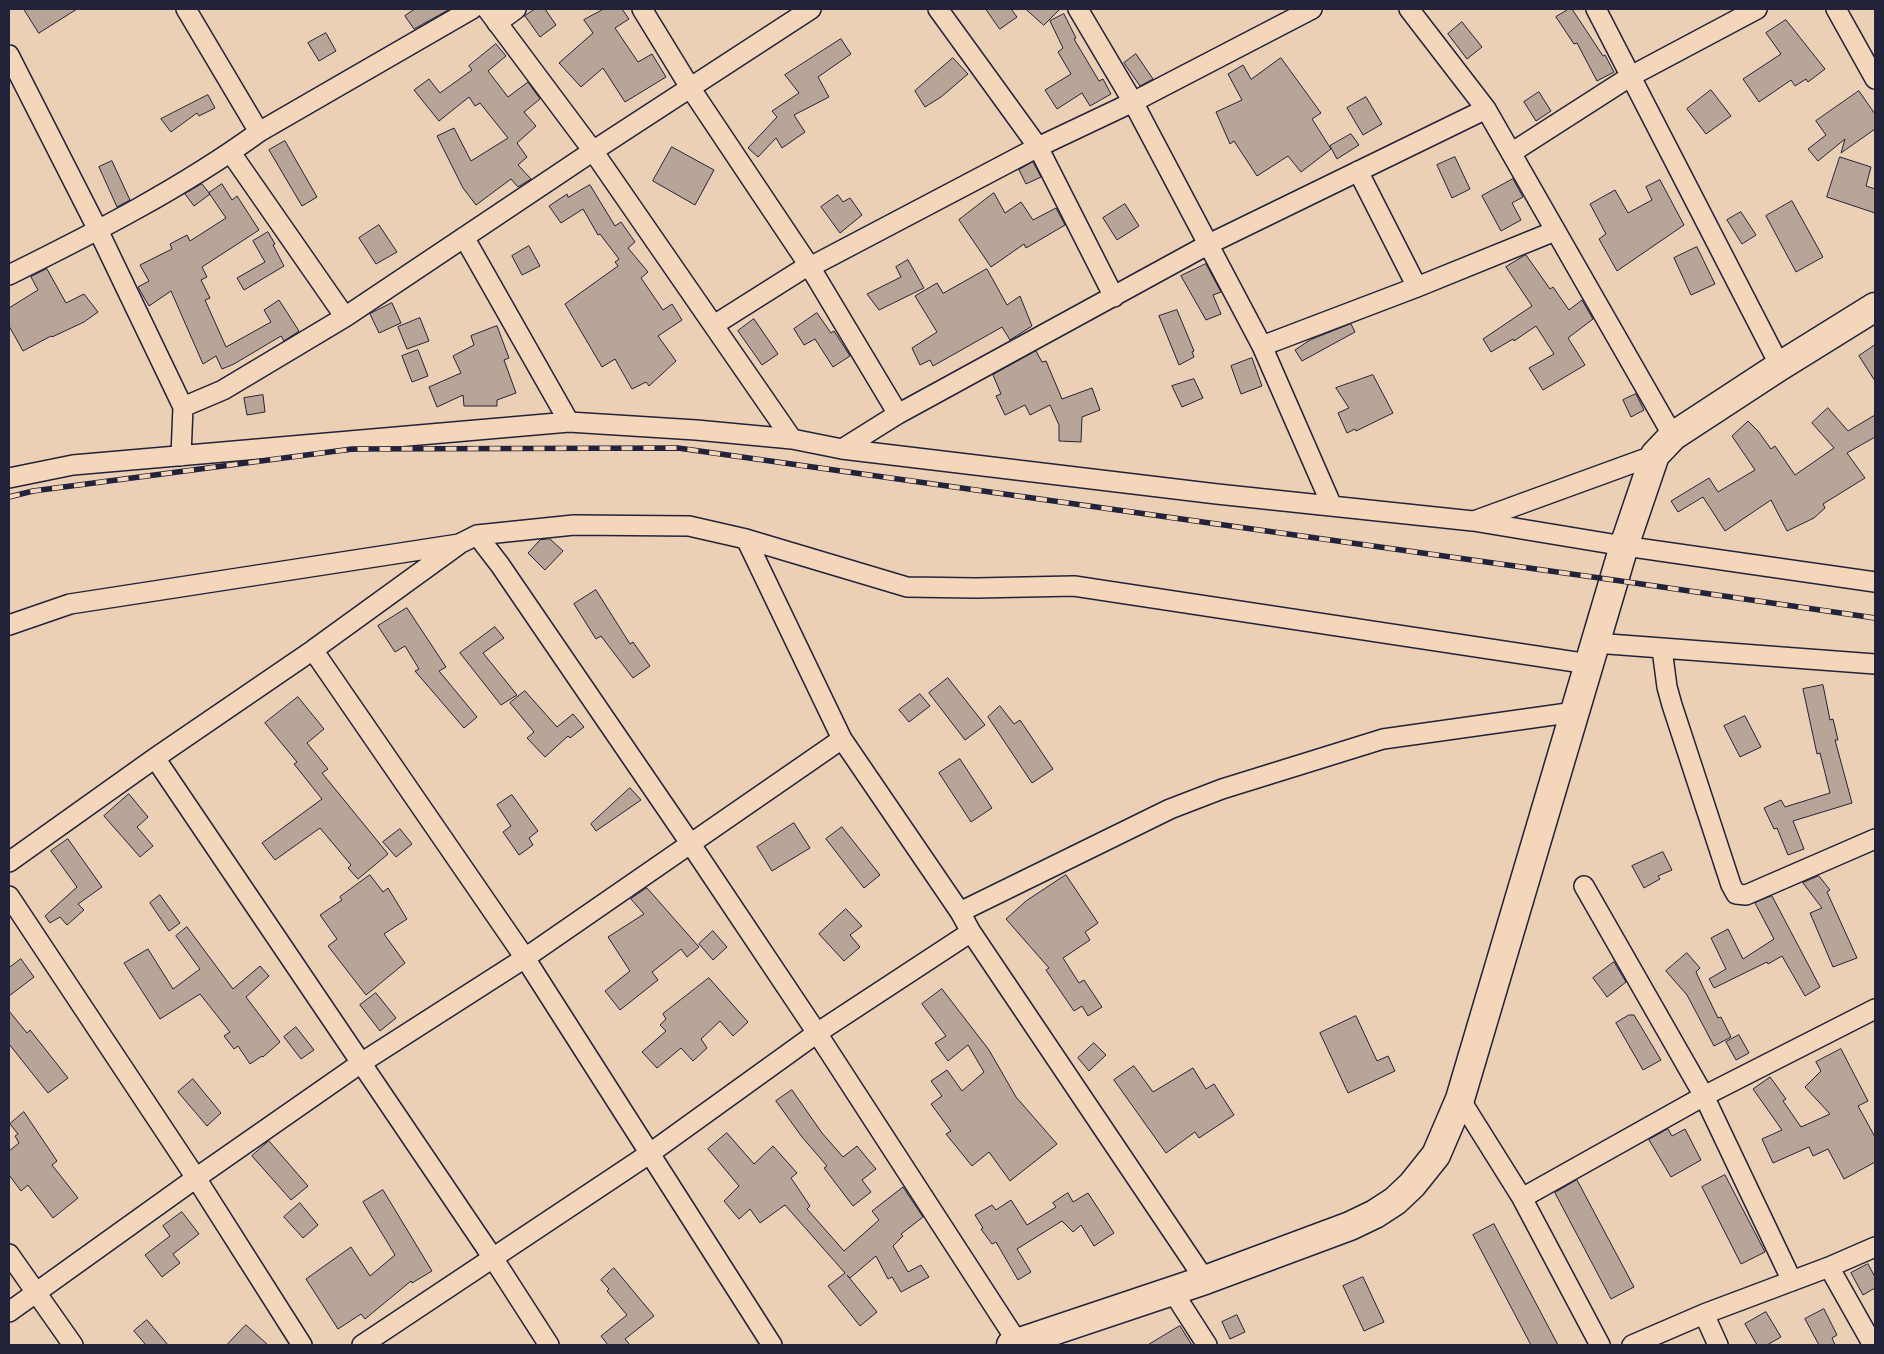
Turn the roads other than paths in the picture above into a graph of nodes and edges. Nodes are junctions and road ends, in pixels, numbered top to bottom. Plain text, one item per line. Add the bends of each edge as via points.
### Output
1 (186, 9) edge
2 (472, 9) edge
3 (516, 9) edge
4 (642, 9) edge
5 (812, 9) edge
6 (938, 9) edge
7 (1078, 9) edge
8 (1312, 9) edge
9 (1408, 9) edge
10 (1596, 9) edge
11 (1757, 9) edge
12 (1836, 9) edge
13 (492, 16) edge
14 (9, 55) edge
15 (1631, 76) junction
16 (1875, 79) edge
17 (691, 89) junction
18 (1133, 102) junction
19 (1486, 109) junction
20 (259, 132) junction
21 (1038, 147) junction
22 (593, 151) junction
23 (231, 153) junction
24 (1511, 153) junction
25 (1358, 171) junction
26 (98, 230) junction
27 (1555, 231) junction
28 (464, 237) junction
29 (1209, 244) junction
30 (810, 266) junction
31 (9, 275) edge
32 (1416, 287) junction
33 (1114, 297) junction
34 (1875, 307) edge
35 (345, 317) junction
36 (714, 325) junction
37 (1262, 346) junction
38 (1780, 366) junction
39 (183, 407) junction
40 (898, 414) junction
41 (570, 422) junction
42 (792, 439) junction
43 (1664, 446) junction
44 (842, 449) junction
45 (181, 456) junction
46 (9, 478) edge
47 (1332, 506) junction
48 (1473, 522) junction
49 (477, 534) junction
50 (746, 539) junction
51 (459, 544) junction
52 (1624, 546) junction
53 (1875, 582) edge
54 (9, 625) edge
55 (1662, 649) junction
56 (313, 650) junction
57 (1592, 654) junction
58 (1875, 664) edge
59 (1575, 712) junction
60 (842, 739) junction
61 (155, 758) junction
62 (1875, 839) edge
63 (690, 843) junction
64 (9, 862) edge
65 (1584, 886) dead end
66 (9, 896) edge
67 (960, 912) junction
68 (971, 932) junction
69 (525, 958) junction
70 (1875, 1009) edge
71 (817, 1033) junction
72 (361, 1064) junction
73 (1704, 1096) junction
74 (1460, 1099) junction
75 (649, 1154) junction
76 (196, 1178) junction
77 (1522, 1198) junction
78 (1875, 1247) edge
79 (9, 1254) edge
80 (493, 1258) junction
81 (1829, 1267) junction
82 (1205, 1280) junction
83 (1792, 1281) junction
84 (1173, 1292) junction
85 (38, 1293) junction
86 (9, 1312) edge
87 (1704, 1314) junction
88 (1050, 1339) edge
89 (1014, 1344) edge
90 (73, 1345) edge
91 (302, 1345) edge
92 (362, 1345) edge
93 (549, 1345) edge
94 (772, 1345) edge
95 (1207, 1345) edge
96 (1600, 1345) edge
97 (1632, 1345) edge
98 (1718, 1345) edge
99 (1873, 1345) edge

1 - 20 street
2 - 20 street
3 - 13 street
4 - 17 street
5 - 17 street
6 - 21 street
7 - 18 street
8 - 18 street
9 - 19 street
10 - 15 street
11 - 15 street
12 - 16 street
13 - 22 street
14 - 26 street
15 - 24 street
15 - 38 street
17 - 22 street
17 - 30 street
18 - 21 street
18 - 29 street
19 - 24 street
19 - 25 street
20 - 23 street
21 - 30 street
21 - 33 street
22 - 28 street
22 - 36 street
23 - 26 street
23 - 35 street
24 - 27 street
25 - 29 street
25 - 32 street
26 - 31 street
26 - 39 street
27 - 32 street
27 - 43 street
28 - 35 street
28 - 41 street
29 - 33 street
29 - 37 street
30 - 36 street
30 - 40 street
32 - 37 street
33 - 40 street
34 - 38 main road
35 - 39 street via 223,390
36 - 42 street
37 - 47 street
38 - 43 main road
39 - 45 street
40 - 44 street
41 - 42 street
41 - 45 street
42 - 44 street
43 - 48 street
43 - 52 main road
44 - 47 street
45 - 46 street via 73,465
47 - 48 street
48 - 52 street
49 - 50 street via 574,525 689,526
49 - 51 street
49 - 63 street
50 - 57 street via 907,587 1074,586
50 - 60 street
51 - 54 street via 70,604
51 - 56 street
52 - 53 street
52 - 57 main road
55 - 57 street
55 - 58 street
55 - 62 street via 1672,705 1736,894 1746,895
56 - 61 street
56 - 69 street
57 - 59 main road
59 - 67 street via 1383,738 1222,789 1170,809
59 - 74 main road
60 - 63 street
60 - 67 street
61 - 64 street
61 - 72 street
63 - 69 street
63 - 71 street
65 - 73 street
66 - 76 street
67 - 68 street
68 - 71 street
68 - 82 street
69 - 72 street
69 - 75 street
70 - 73 street
71 - 75 street
71 - 89 street
72 - 76 street
72 - 80 street
73 - 77 street
73 - 83 street
74 - 77 street
74 - 82 main road via 1436,1155 1395,1201 1350,1226
75 - 80 street
75 - 94 street
76 - 85 street
76 - 91 street
77 - 96 street
78 - 81 street
79 - 85 street
80 - 92 street
80 - 93 street
81 - 83 street
81 - 99 street
82 - 84 main road
83 - 87 street
84 - 88 main road
84 - 95 street
85 - 86 street
85 - 90 street
87 - 97 street
87 - 98 street
88 - 89 main road

